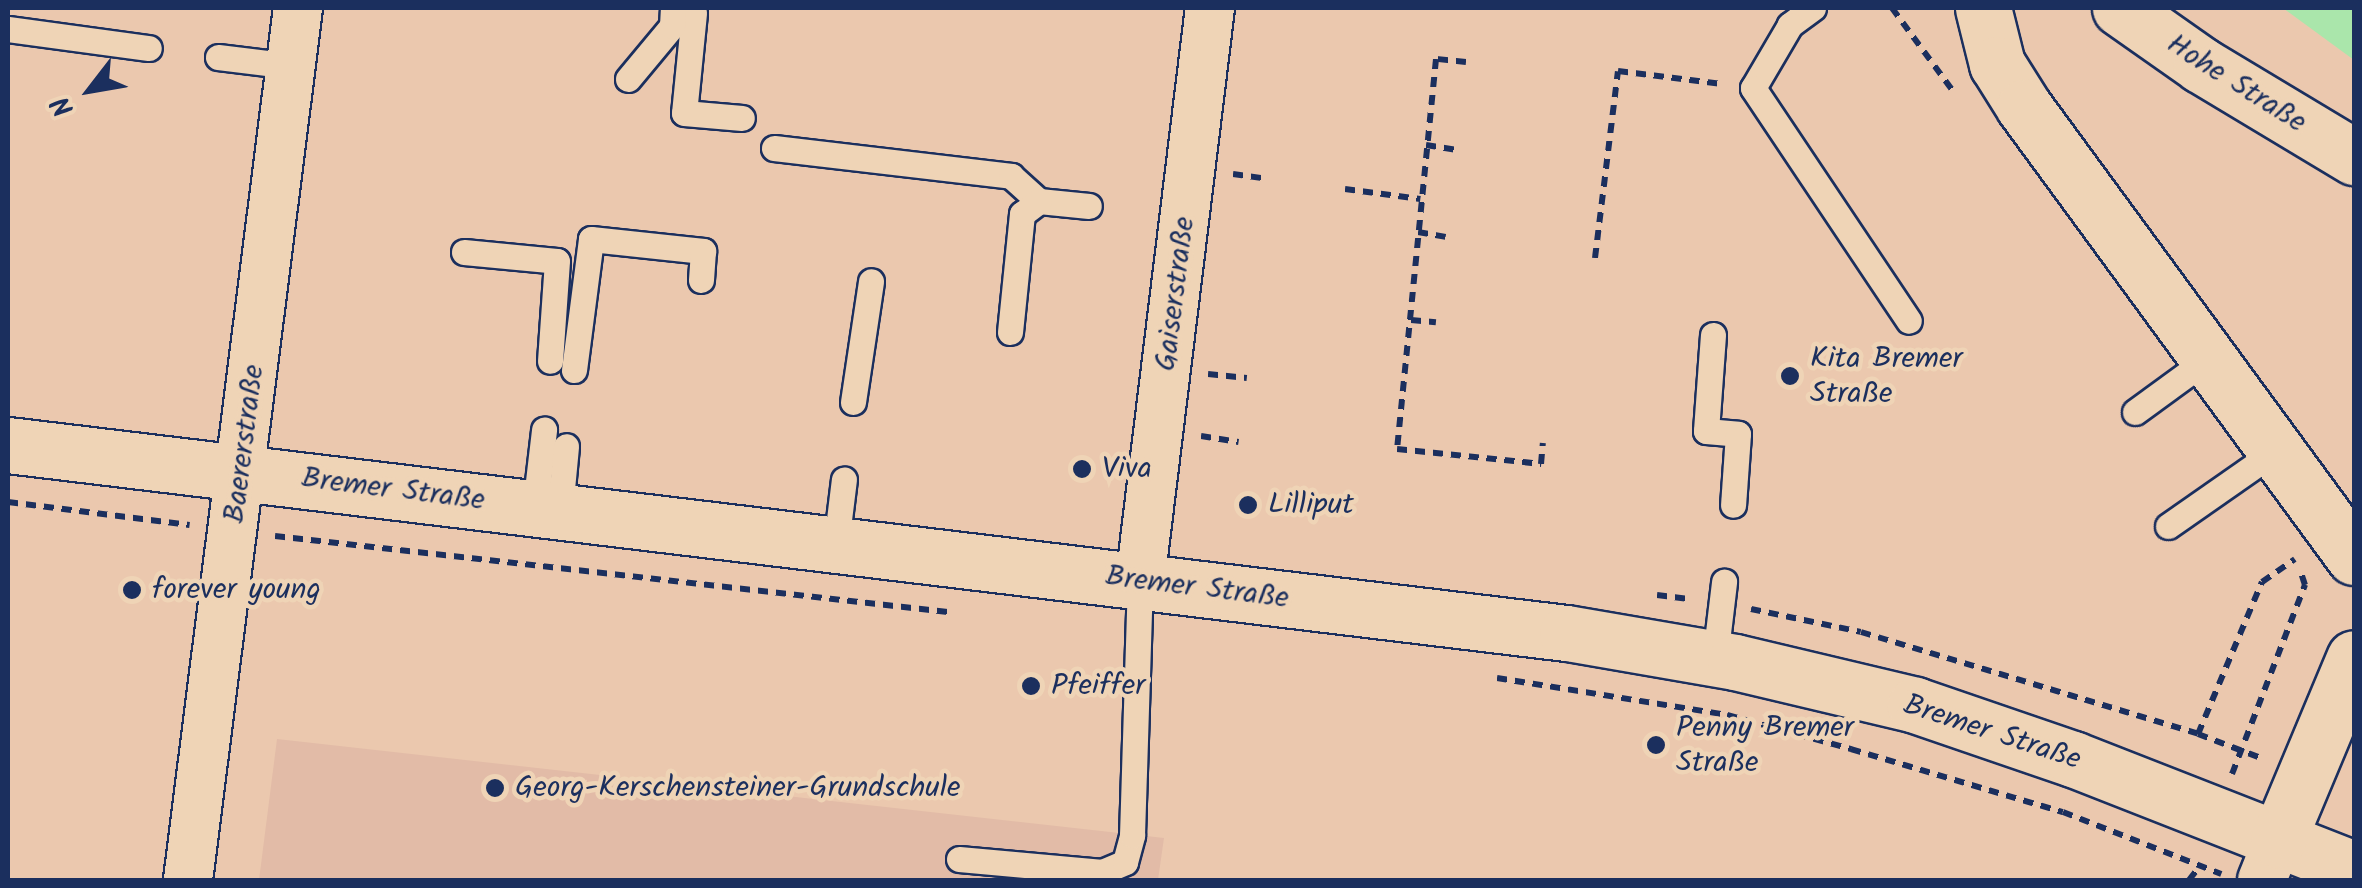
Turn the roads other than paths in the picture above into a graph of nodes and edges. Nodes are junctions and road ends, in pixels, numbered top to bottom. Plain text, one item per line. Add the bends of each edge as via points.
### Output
1 (298, 8) edge
2 (1210, 8) edge
3 (1812, 8) edge
4 (1983, 8) edge
5 (2120, 8) edge
6 (684, 11) edge
7 (8, 30) edge
8 (148, 48) dead end
9 (218, 57) dead end
10 (292, 66) junction
11 (628, 79) dead end
12 (742, 118) dead end
13 (774, 148) dead end
14 (2354, 157) edge
15 (1039, 200) junction
16 (1089, 206) dead end
17 (464, 252) dead end
18 (701, 280) dead end
19 (870, 280) dead end
20 (1909, 322) dead end
21 (1010, 332) dead end
22 (1713, 335) dead end
23 (2209, 358) junction
24 (854, 402) dead end
25 (2135, 412) dead end
26 (544, 430) dead end
27 (8, 444) edge
28 (566, 446) dead end
29 (2277, 450) junction
30 (242, 471) junction
31 (844, 479) dead end
32 (1733, 504) dead end
33 (547, 508) junction
34 (2168, 526) dead end
35 (836, 544) junction
36 (2354, 557) edge
37 (1140, 581) junction
38 (1724, 592) road end
39 (1715, 658) junction
40 (2354, 658) edge
41 (958, 859) dead end
42 (2270, 860) edge
43 (2354, 869) edge
44 (188, 880) edge

1 - 10 street, Baererstraße
2 - 37 street, Gaiserstraße via 1169,214
3 - 20 lane via 1790,25 1752,88
4 - 23 main road via 1997,64 2015,93
5 - 14 main road, Hohe Straße
6 - 11 lane
6 - 12 lane via 684,113
7 - 8 lane
9 - 10 lane
10 - 30 street, Baererstraße
13 - 15 lane via 1011,176
15 - 16 lane
15 - 21 lane via 1022,214
17 - 18 lane via 557,262 562,365 591,239 704,251
19 - 24 lane
22 - 32 lane via 1706,431 1738,434
23 - 25 lane
23 - 29 main road
26 - 33 lane
27 - 30 main road, Bremer Straße
28 - 33 lane
29 - 34 lane
29 - 36 main road
30 - 33 main road, Bremer Straße
30 - 44 street, Baererstraße
31 - 35 lane
33 - 35 main road, Bremer Straße
35 - 37 main road, Bremer Straße
37 - 39 main road, Bremer Straße via 1567,632
37 - 41 lane via 1132,834 1125,862 1102,872
38 - 39 lane
39 - 42 main road, Bremer Straße via 1915,705 2073,759
40 - 42 main road
42 - 43 main road, Bremer Straße

